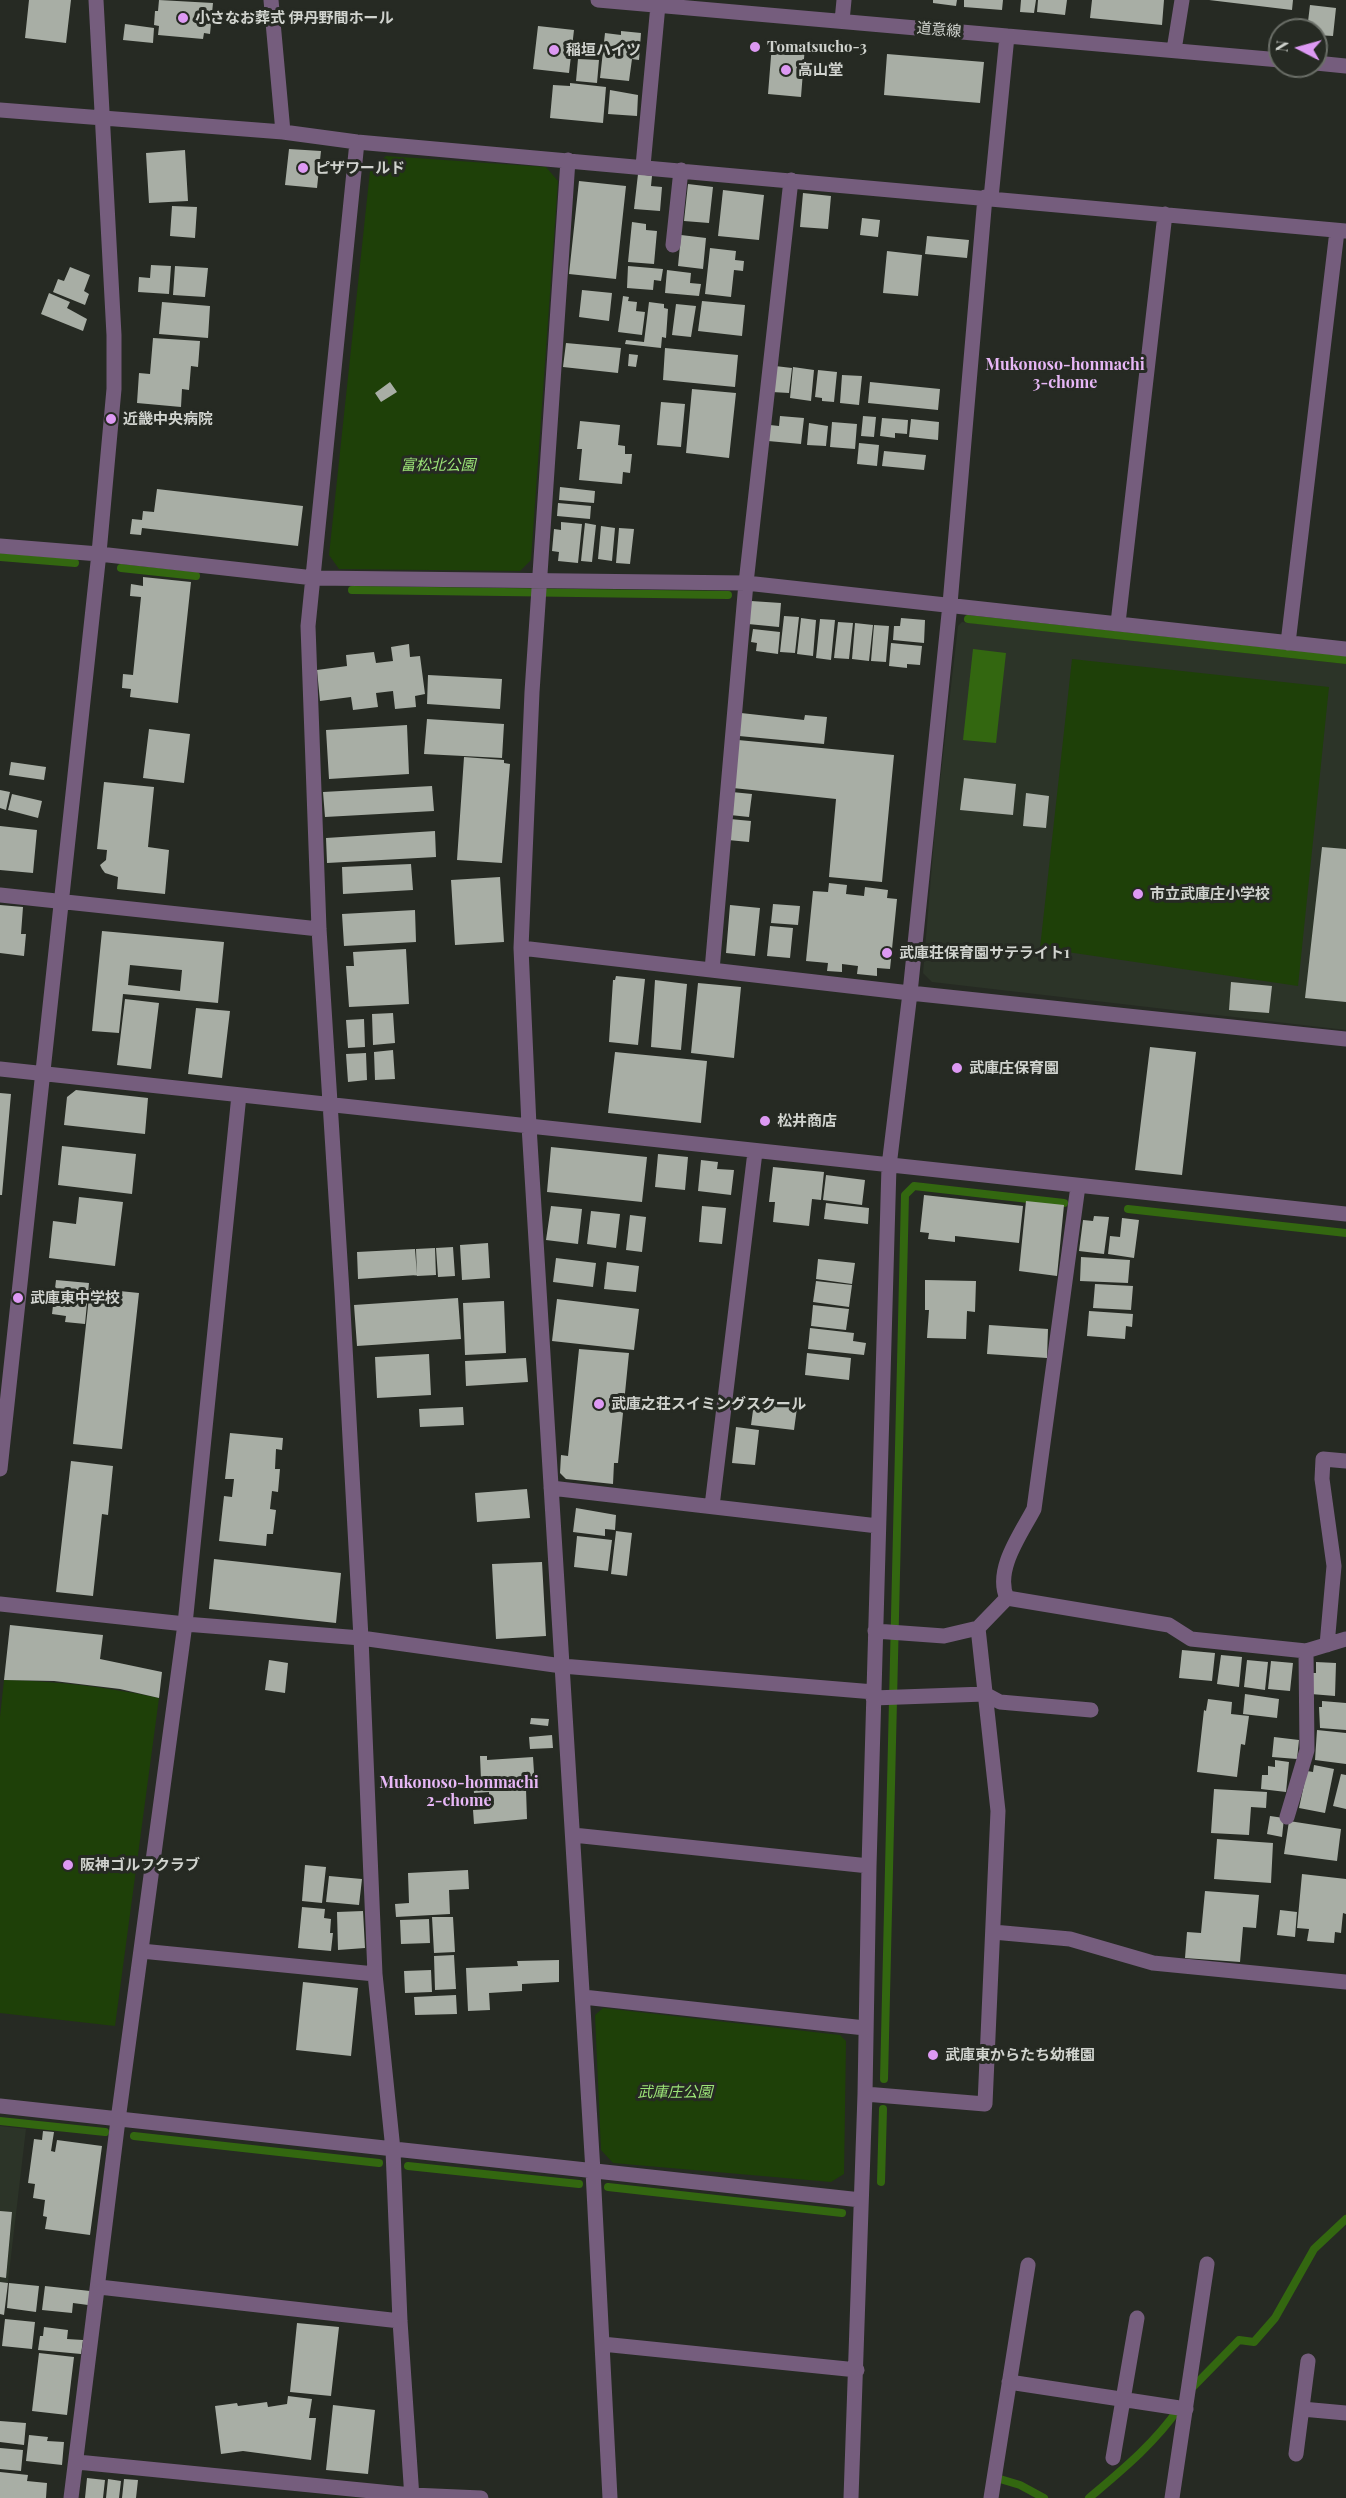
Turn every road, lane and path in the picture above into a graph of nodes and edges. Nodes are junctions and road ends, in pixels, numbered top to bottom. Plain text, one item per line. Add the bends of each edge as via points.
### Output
1 (96, 0) edge
2 (271, 0) edge
3 (598, 0) edge
4 (844, 0) edge
5 (1182, 0) edge
6 (649, 3) edge
7 (842, 21) junction
8 (1007, 36) junction
9 (1174, 50) junction
10 (1268, 59) edge
11 (1328, 64) edge
12 (1346, 66) edge
13 (0, 110) edge
14 (103, 117) junction
15 (283, 132) junction
16 (357, 141) junction
17 (568, 160) junction
18 (643, 166) junction
19 (681, 170) junction
20 (791, 180) junction
21 (988, 198) junction
22 (1165, 214) junction
23 (1341, 231) edge
24 (673, 245) dead end
25 (0, 546) edge
26 (99, 554) junction
27 (314, 578) junction
28 (747, 582) junction
29 (538, 589) junction
30 (950, 604) junction
31 (1118, 623) junction
32 (1288, 642) junction
33 (1346, 649) edge
34 (0, 895) edge
35 (61, 901) junction
36 (319, 929) junction
37 (521, 948) junction
38 (712, 970) junction
39 (910, 993) junction
40 (1346, 1039) edge
41 (0, 1069) edge
42 (42, 1074) junction
43 (239, 1095) junction
44 (330, 1106) junction
45 (529, 1126) junction
46 (755, 1152) junction
47 (889, 1166) junction
48 (1078, 1186) junction
49 (1346, 1214) edge
50 (1346, 1461) edge
51 (0, 1469) edge
52 (551, 1488) junction
53 (712, 1506) junction
54 (878, 1526) junction
55 (1007, 1598) junction
56 (0, 1604) edge
57 (185, 1624) junction
58 (978, 1628) junction
59 (881, 1631) junction
60 (361, 1638) junction
61 (1346, 1639) edge
62 (1327, 1645) junction
63 (1306, 1651) junction
64 (562, 1666) junction
65 (985, 1694) junction
66 (884, 1696) junction
67 (1090, 1710) dead end
68 (1287, 1817) dead end
69 (573, 1835) junction
70 (869, 1866) junction
71 (993, 1932) junction
72 (141, 1951) junction
73 (375, 1974) junction
74 (1346, 1982) edge
75 (583, 1997) junction
76 (865, 2028) junction
77 (865, 2094) junction
78 (0, 2106) edge
79 (118, 2120) junction
80 (393, 2151) junction
81 (593, 2171) junction
82 (861, 2200) junction
83 (1207, 2264) dead end
84 (1028, 2265) dead end
85 (99, 2287) junction
86 (1137, 2318) dead end
87 (400, 2321) junction
88 (602, 2343) junction
89 (1308, 2361) dead end
90 (857, 2370) junction
91 (1009, 2382) junction
92 (1123, 2399) junction
93 (1182, 2406) junction
94 (1302, 2409) junction
95 (1346, 2413) edge
96 (1296, 2454) dead end
97 (1113, 2458) dead end
98 (76, 2462) junction
99 (412, 2496) edge
100 (72, 2498) edge
101 (481, 2498) edge
102 (610, 2498) edge
103 (851, 2498) edge
104 (991, 2498) edge
105 (1172, 2498) edge

1 - 14 street
2 - 15 street
3 - 6 street, 道意線
4 - 7 street
5 - 9 street
6 - 7 street, 道意線
6 - 18 street
7 - 8 street, 道意線
8 - 9 street, 道意線
8 - 21 street
9 - 10 street, 道意線
11 - 12 street
13 - 14 street
14 - 15 street
14 - 26 street via 114,361
15 - 16 street
16 - 17 street
16 - 27 street
17 - 18 street
17 - 29 street
18 - 19 street
19 - 20 street
19 - 24 street
20 - 21 street
20 - 28 street
21 - 22 street
21 - 30 street
22 - 23 street
22 - 31 street
23 - 32 street
25 - 26 street
26 - 27 street
26 - 35 street
27 - 29 street
27 - 36 street via 309,626
28 - 29 street
28 - 30 street
28 - 38 street
29 - 37 street
30 - 31 street
30 - 39 street
31 - 32 street
32 - 33 street
34 - 35 street
35 - 36 street
35 - 42 street
36 - 44 street
37 - 38 street
37 - 45 street
38 - 39 street
39 - 40 street
39 - 47 street
41 - 42 street
42 - 43 street
42 - 51 street
43 - 44 street
43 - 57 street
44 - 45 street
44 - 60 street
45 - 46 street
45 - 52 street
46 - 47 street
46 - 53 street
47 - 48 street
47 - 54 street
48 - 49 street
48 - 55 street via 1034,1509 1010,1555 1002,1586
50 - 62 street via 1323,1459 1322,1479 1334,1566
52 - 53 street
52 - 64 street
53 - 54 street
54 - 59 street
55 - 58 street
55 - 63 street via 1169,1625 1191,1639
56 - 57 street
57 - 60 street
57 - 72 street
58 - 59 street via 944,1636
58 - 65 street
59 - 66 street
60 - 64 street
60 - 73 street
61 - 62 street
62 - 63 street
63 - 68 street via 1307,1750
64 - 66 street
64 - 69 street
65 - 66 street
65 - 67 street via 1000,1702
65 - 71 street via 998,1811
66 - 70 street
69 - 70 street
69 - 75 street
70 - 76 street
71 - 74 street via 1070,1939 1153,1963
71 - 77 street via 985,2104
72 - 73 street
72 - 79 street
73 - 80 street
75 - 76 street
75 - 81 street
76 - 77 street
77 - 82 street
78 - 79 street
79 - 80 street
79 - 85 street
80 - 81 street
80 - 87 street
81 - 82 street
81 - 88 street
82 - 90 street
83 - 93 street via 1190,2384
84 - 91 street
85 - 87 street
85 - 98 street
86 - 92 street
87 - 99 street
88 - 90 street
88 - 102 street
89 - 94 street
90 - 103 street
91 - 92 street
91 - 104 street
92 - 93 street
92 - 97 street
93 - 105 street
94 - 95 street
94 - 96 street
98 - 99 street
98 - 100 street
99 - 101 street

